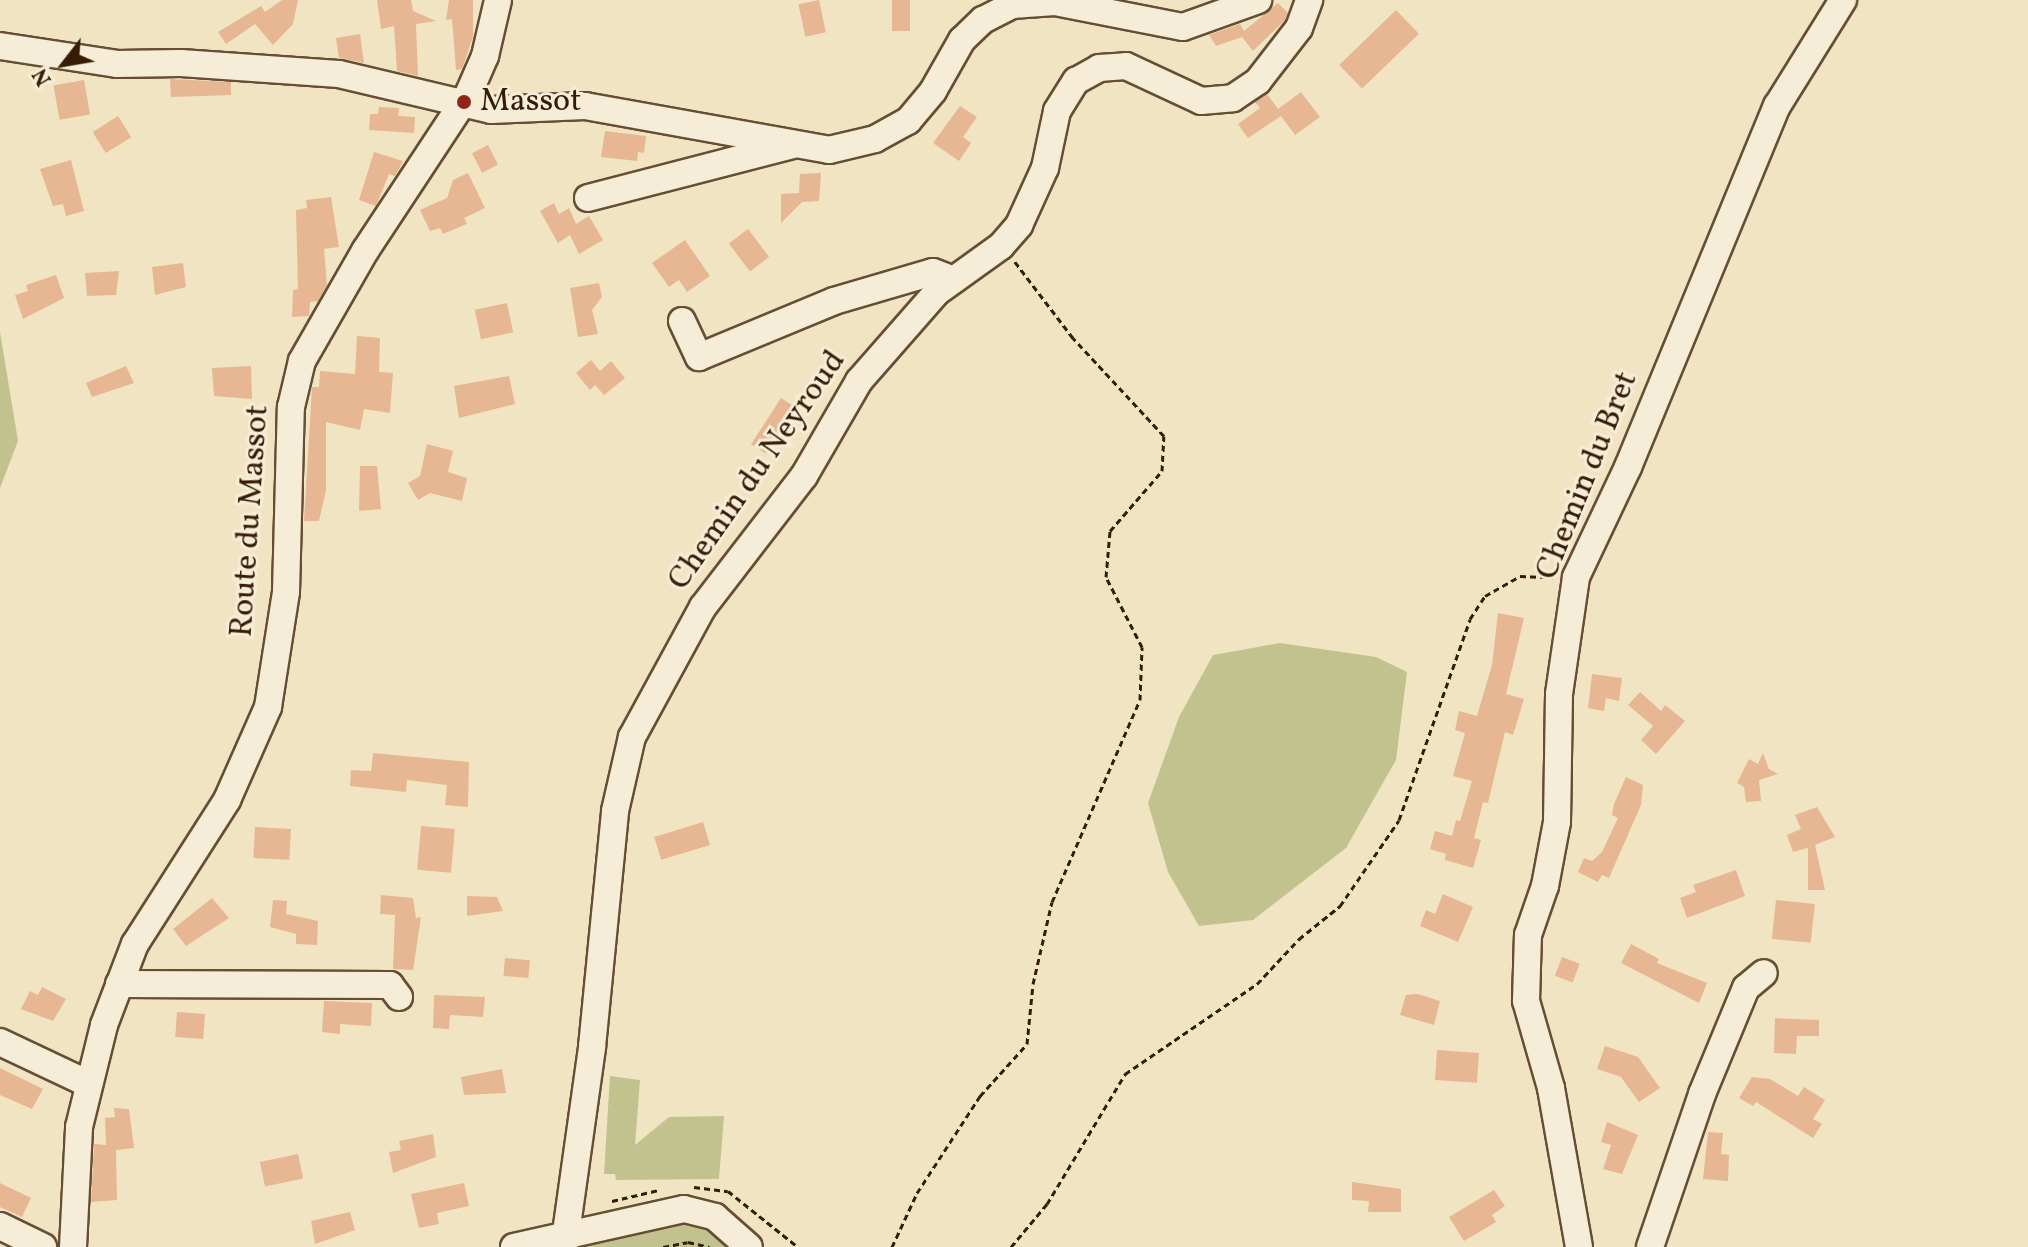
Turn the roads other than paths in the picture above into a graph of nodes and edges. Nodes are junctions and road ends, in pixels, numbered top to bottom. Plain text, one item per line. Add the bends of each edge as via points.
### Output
1 (498, 0) edge
2 (1258, 0) edge
3 (1309, 0) edge
4 (1843, 0) edge
5 (0, 46) edge
6 (464, 102) junction
7 (798, 143) junction
8 (588, 198) dead end
9 (954, 280) junction
10 (682, 321) dead end
11 (1764, 973) dead end
12 (119, 984) junction
13 (399, 997) dead end
14 (0, 1042) edge
15 (89, 1084) junction
16 (0, 1226) edge
17 (564, 1241) edge
18 (43, 1247) edge
19 (73, 1247) edge
20 (514, 1247) edge
21 (749, 1247) edge
22 (1579, 1247) edge
23 (1650, 1247) edge

1 - 6 street, Route du Massot via 485,56
2 - 7 street via 1183,27 1055,2 1012,5 983,20 962,40 933,91 908,121 875,139 829,150
3 - 9 street, Chemin du Neyroud via 1299,28 1258,81 1233,98 1201,101 1126,66 1099,68 1076,81 1057,111 1045,168 1019,225 1001,246
4 - 22 street, Chemin du Bret via 1777,106 1628,467 1576,577 1559,694 1557,822 1545,886 1528,935 1526,1001 1551,1088
5 - 6 street via 117,64 339,74
6 - 7 street via 491,110 585,106
6 - 12 street, Route du Massot via 365,251 302,361 291,407 286,592 268,707 227,800 135,944
7 - 8 street
9 - 10 street via 933,272 834,301 699,357
9 - 17 street, Chemin du Neyroud via 859,381 804,476 703,607 632,737 615,811 592,1047
11 - 23 street via 1746,988
12 - 13 street via 390,985
12 - 15 street, Route du Massot
14 - 15 street
15 - 19 street, Route du Massot via 79,1127
16 - 18 street
17 - 20 street
17 - 21 street via 684,1209 715,1217

